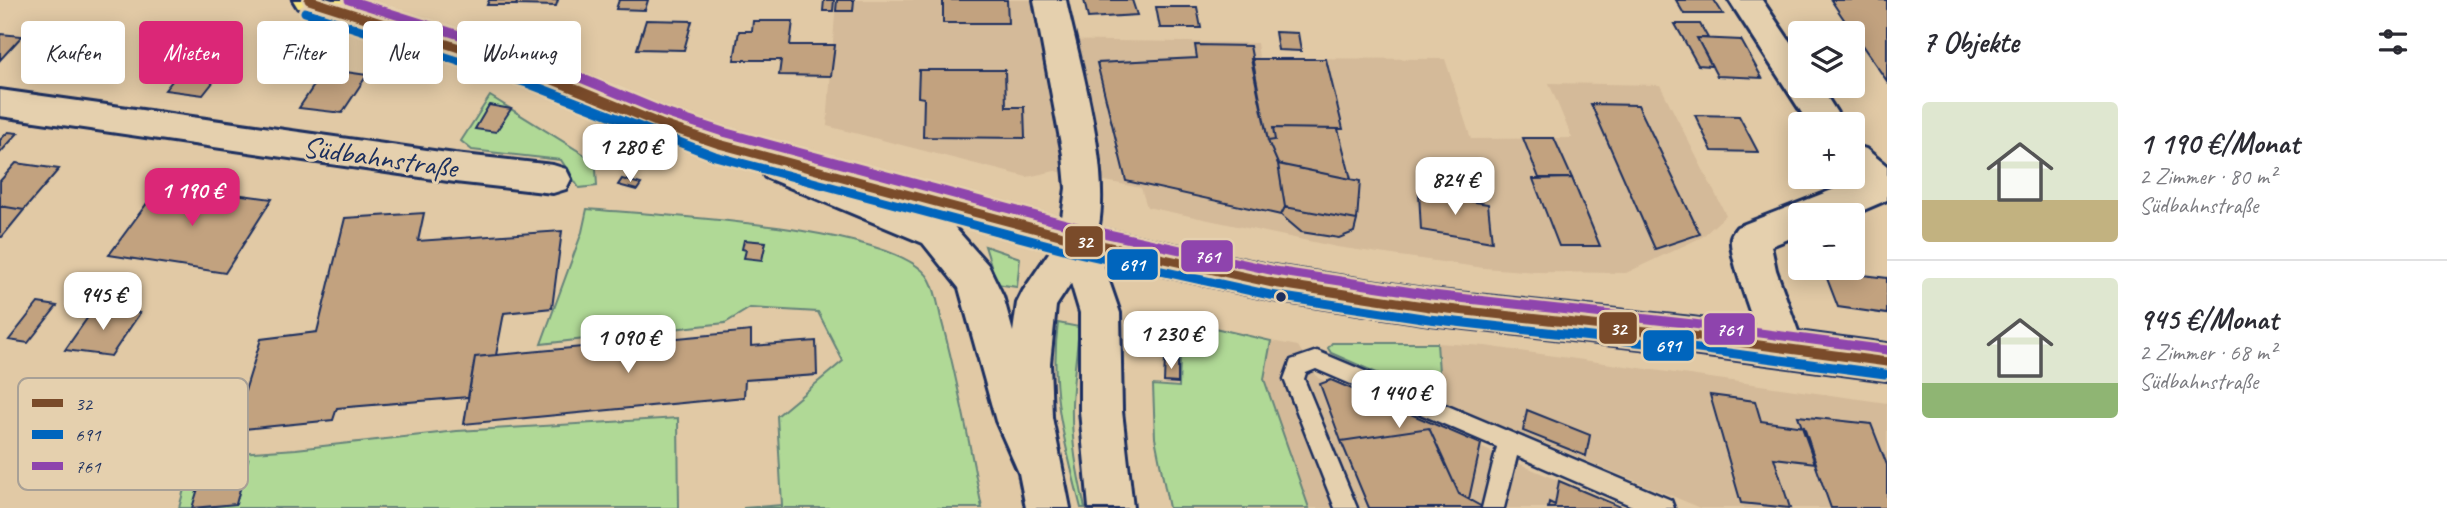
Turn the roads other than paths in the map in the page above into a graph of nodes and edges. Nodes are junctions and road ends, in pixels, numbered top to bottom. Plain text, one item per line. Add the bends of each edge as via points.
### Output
1 (309, 0) edge
2 (1049, 0) edge
3 (1745, 0) edge
4 (1788, 65) edge
5 (0, 103) edge
6 (719, 144) junction
7 (1865, 168) edge
8 (553, 179) dead end
9 (1886, 184) edge
10 (1843, 203) edge
11 (1788, 223) edge
12 (1078, 240) junction
13 (1784, 348) junction
14 (1887, 362) edge
15 (1508, 442) junction
16 (1044, 490) edge
17 (1111, 508) edge
18 (1346, 508) edge
19 (1493, 508) edge
20 (1662, 508) edge

1 - 6 main road via 531,71
2 - 12 street via 1081,155
3 - 4 street
5 - 8 street, Südbahnstraße
6 - 12 main road
6 - 16 street via 936,232 974,277 983,296 1017,421
7 - 9 street
9 - 10 street
11 - 13 street via 1750,237
12 - 13 main road via 1273,283 1363,297
12 - 16 street via 1037,303 1029,363 1031,416
12 - 17 street via 1100,313 1101,411
13 - 14 main road
15 - 18 lane via 1317,359 1298,367 1294,379
15 - 19 lane
15 - 20 lane

